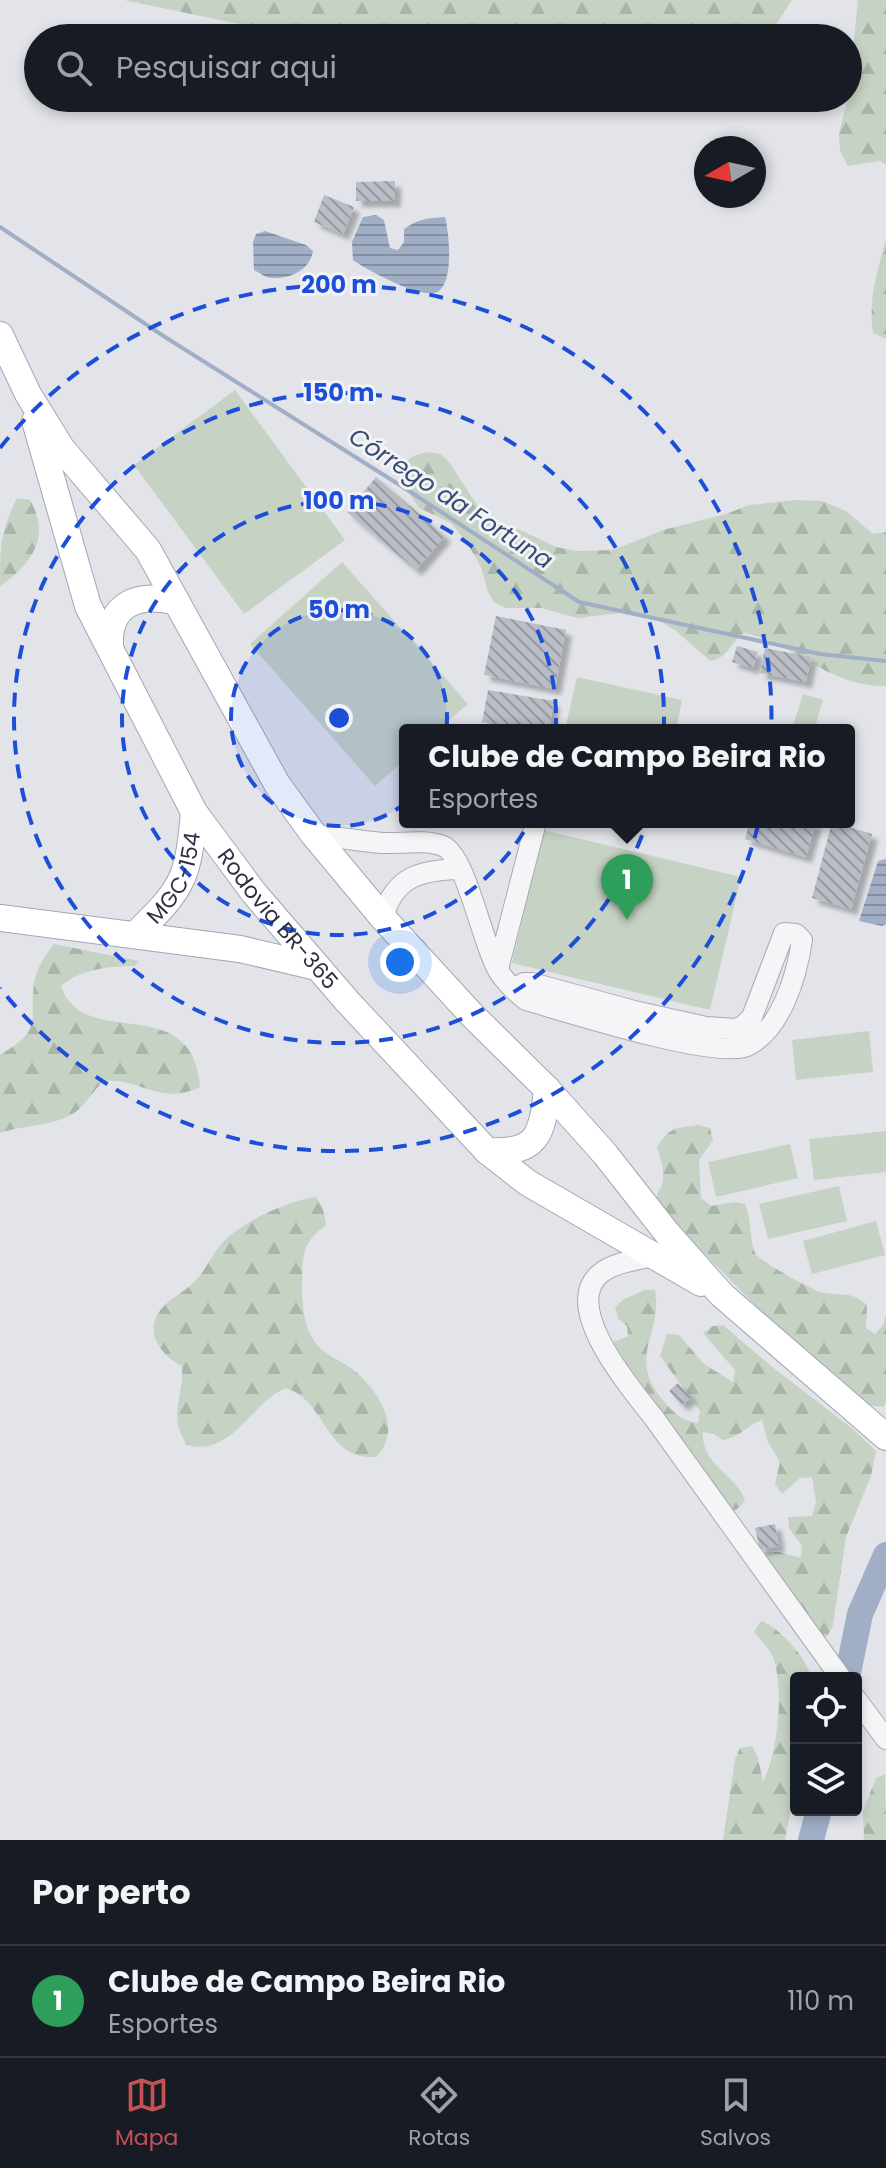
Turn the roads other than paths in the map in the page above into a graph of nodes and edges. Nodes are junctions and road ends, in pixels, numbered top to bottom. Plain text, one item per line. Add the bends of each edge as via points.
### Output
1 (0, 335) edge
2 (28, 394) junction
3 (177, 602) junction
4 (110, 646) junction
5 (194, 812) junction
6 (534, 828) edge
7 (314, 835) junction
8 (460, 869) junction
9 (0, 918) edge
10 (383, 918) junction
11 (136, 934) junction
12 (317, 967) junction
13 (498, 969) junction
14 (515, 988) junction
15 (547, 1089) junction
16 (487, 1151) junction
17 (654, 1256) junction
18 (722, 1295) junction
19 (886, 1437) edge
20 (836, 1672) edge
21 (862, 1707) edge
22 (886, 1739) edge

1 - 2 main road, Rodovia BR-365
2 - 3 main road, Rodovia BR-365 via 62,449 148,550
2 - 4 main road, Rodovia BR-365 via 79,579
3 - 4 main road via 132,602 112,621
3 - 7 main road, Rodovia BR-365 via 277,784
4 - 5 main road, Rodovia BR-365
5 - 11 main road, MGC-154 via 184,876
5 - 12 main road, Rodovia BR-365
6 - 13 street
7 - 8 street via 441,845
7 - 10 main road, Rodovia BR-365
8 - 10 street via 414,875 392,895
8 - 13 street
9 - 11 main road
10 - 15 main road, Rodovia BR-365
11 - 12 main road
12 - 16 main road, Rodovia BR-365
13 - 14 street
14 - 14 street via 526,1000 633,1031 740,1048 764,1035 780,1010 802,940 784,933 752,1017 736,1029 634,1011 532,983
15 - 16 main road via 542,1125 530,1144 512,1151
15 - 18 main road, Rodovia BR-365
16 - 17 main road, Rodovia BR-365 via 528,1183
17 - 18 main road, Rodovia BR-365
17 - 20 street via 614,1266 596,1278 588,1306 595,1330 625,1381
18 - 19 main road, Rodovia BR-365
21 - 22 street

